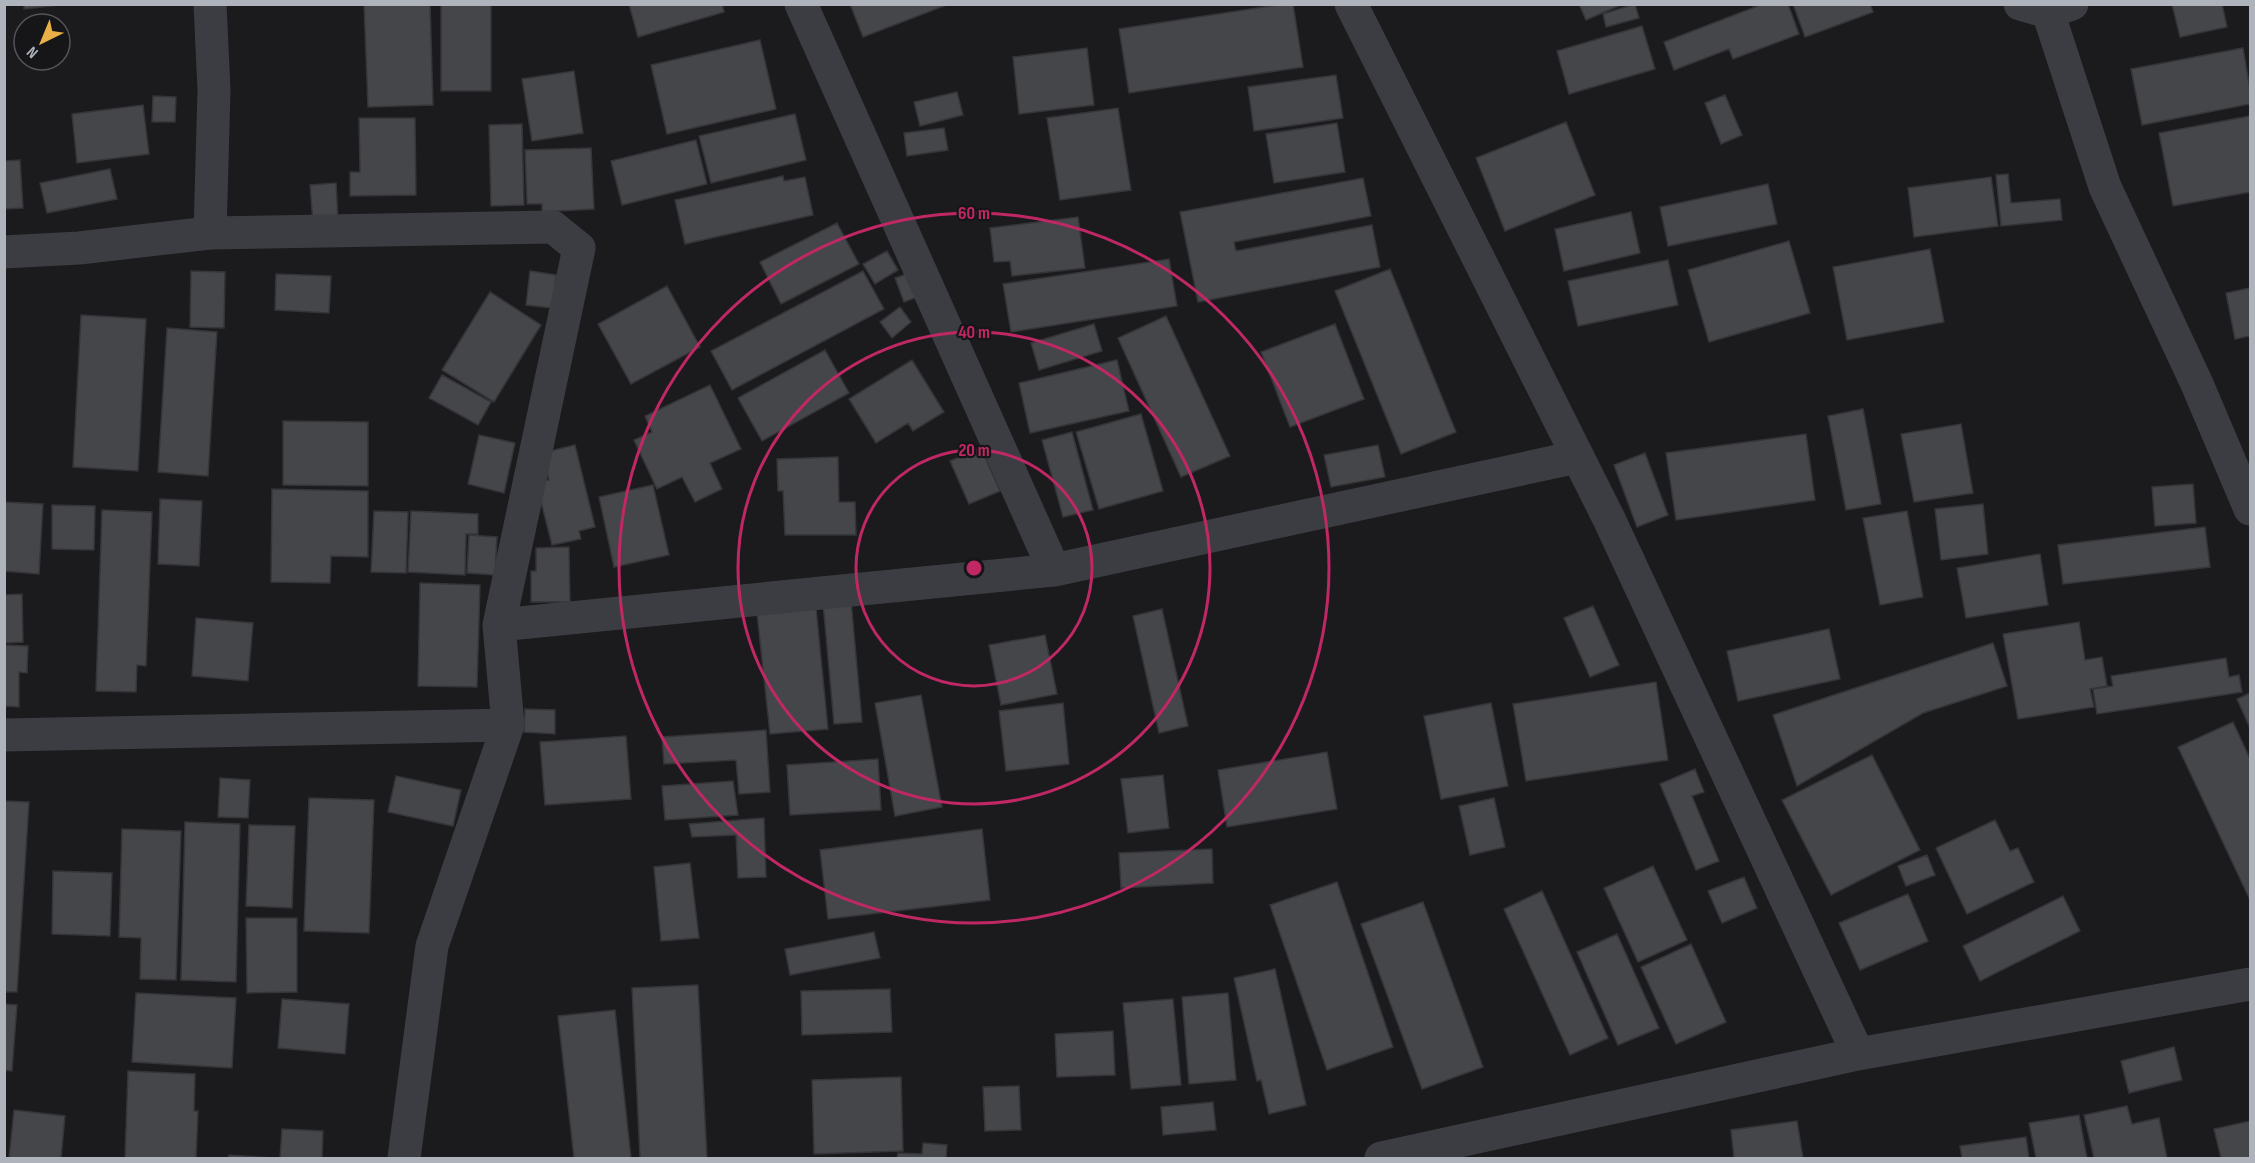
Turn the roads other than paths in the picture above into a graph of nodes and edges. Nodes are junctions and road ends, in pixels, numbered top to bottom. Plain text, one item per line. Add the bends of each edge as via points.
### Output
1 (210, 4) edge
2 (801, 4) edge
3 (1351, 4) edge
4 (2047, 7) edge
5 (210, 233) junction
6 (4, 252) edge
7 (1577, 457) junction
8 (2250, 509) edge
9 (1054, 570) junction
10 (499, 625) junction
11 (508, 725) junction
12 (4, 735) edge
13 (2250, 984) edge
14 (1858, 1054) junction
15 (404, 1158) edge
16 (1381, 1158) edge

1 - 5 street via 214,90
2 - 9 street
3 - 7 street
4 - 8 street via 2105,187
5 - 6 street
5 - 10 street via 553,228 579,248
7 - 9 street
7 - 14 street
9 - 10 street
10 - 11 street
11 - 12 street
11 - 15 street via 432,945
13 - 14 street
14 - 16 street

